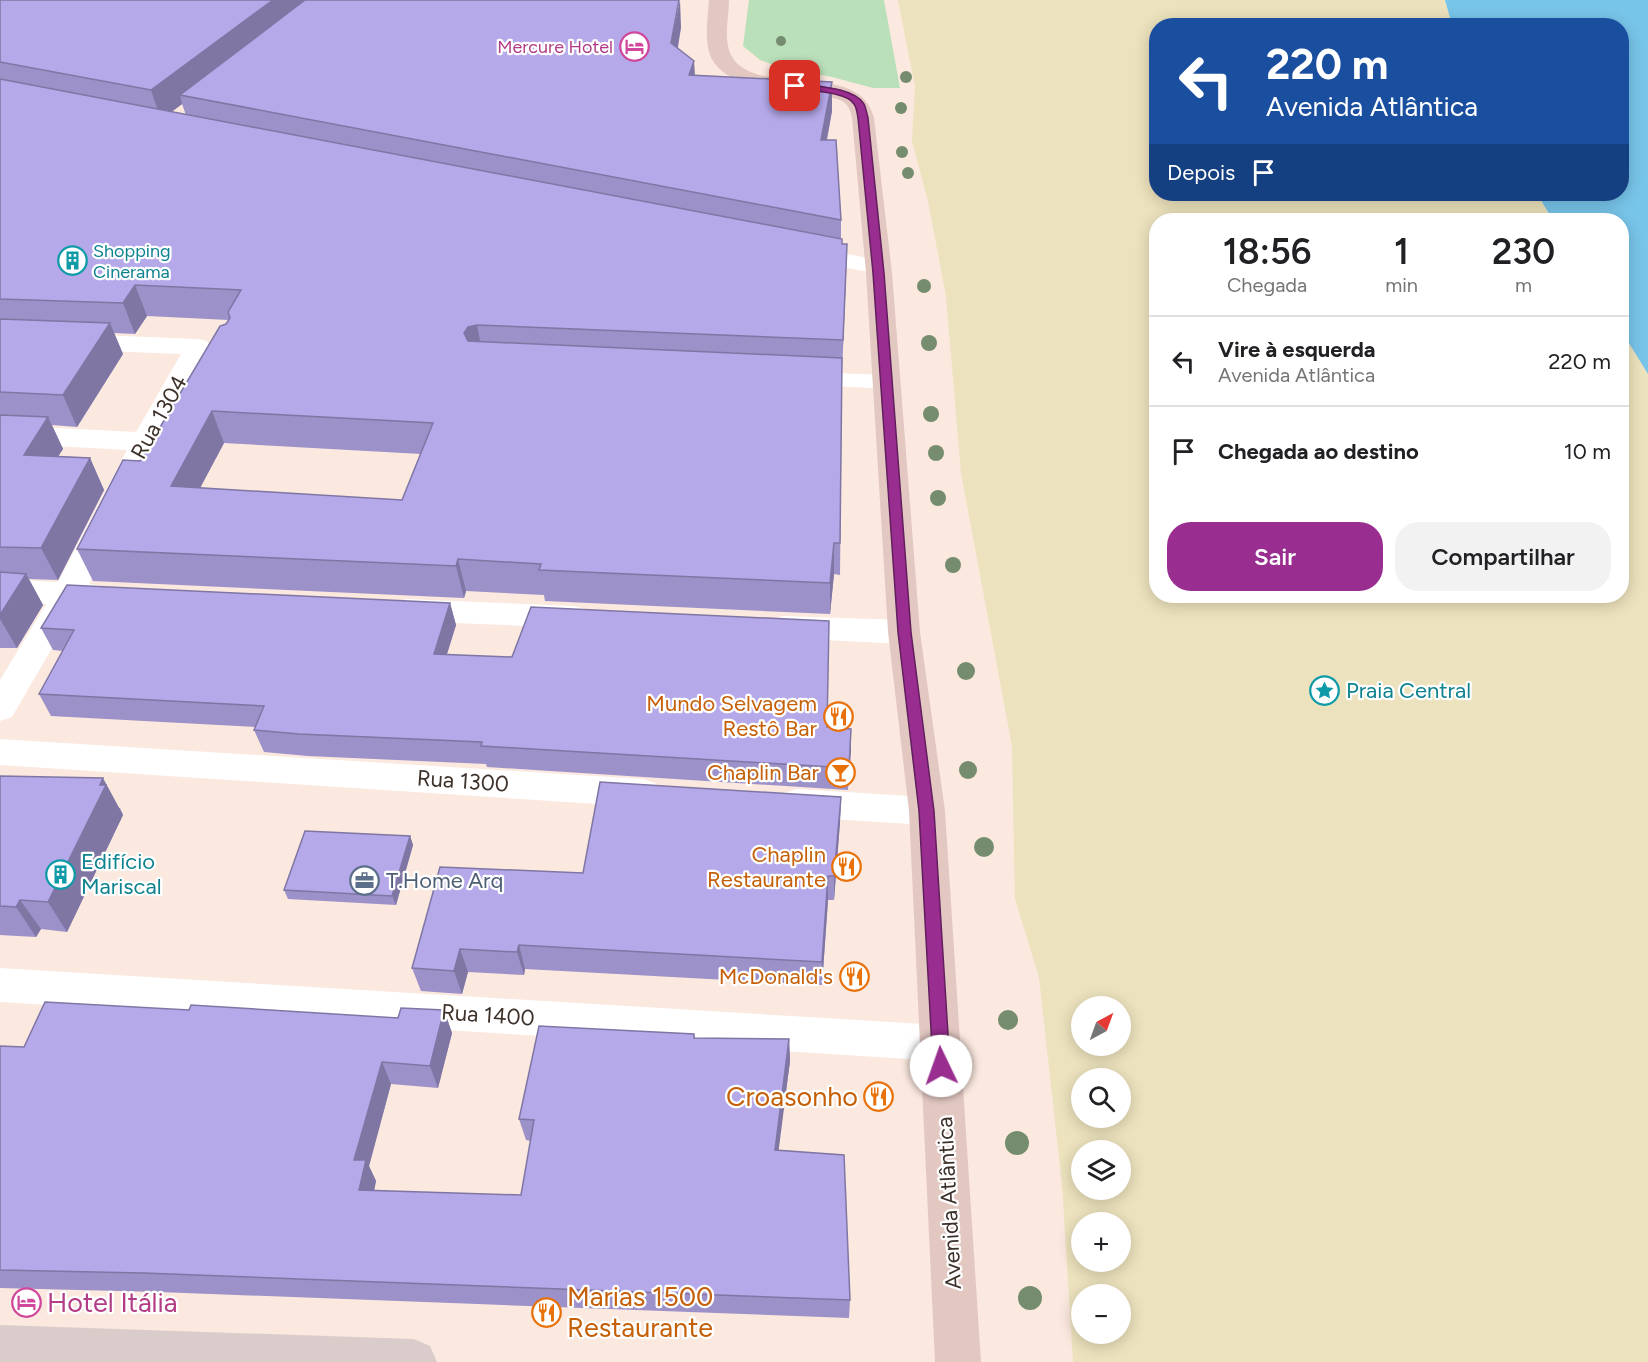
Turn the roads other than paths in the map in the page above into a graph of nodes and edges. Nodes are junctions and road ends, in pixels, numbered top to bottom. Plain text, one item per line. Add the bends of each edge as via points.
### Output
1 (719, 0) edge
2 (784, 248) edge
3 (878, 267) junction
4 (0, 339) edge
5 (788, 378) edge
6 (887, 382) junction
7 (0, 434) edge
8 (145, 442) junction
9 (0, 590) edge
10 (68, 594) junction
11 (140, 598) edge
12 (379, 609) edge
13 (606, 619) edge
14 (750, 625) edge
15 (904, 632) junction
16 (0, 708) edge
17 (0, 752) edge
18 (676, 795) edge
19 (771, 801) edge
20 (927, 811) junction
21 (0, 985) edge
22 (940, 1043) junction
23 (0, 1348) edge
24 (414, 1362) edge
25 (958, 1362) edge

1 - 3 main road, Avenida Atlântica via 718,45 731,69 750,79 842,93 860,105
2 - 3 street
3 - 6 main road, Avenida Atlântica
4 - 8 street, Rua 1304 via 208,347
5 - 6 lane
6 - 15 main road, Avenida Atlântica
7 - 8 street
8 - 10 street, Rua 1304
9 - 10 street
10 - 11 street
10 - 16 street, Rua 1304
12 - 13 street
14 - 15 street
15 - 20 main road, Avenida Atlântica
17 - 18 street, Rua 1300
19 - 20 street
20 - 22 main road, Avenida Atlântica
21 - 22 street, Rua 1400
22 - 25 main road, Avenida Atlântica
23 - 24 street

